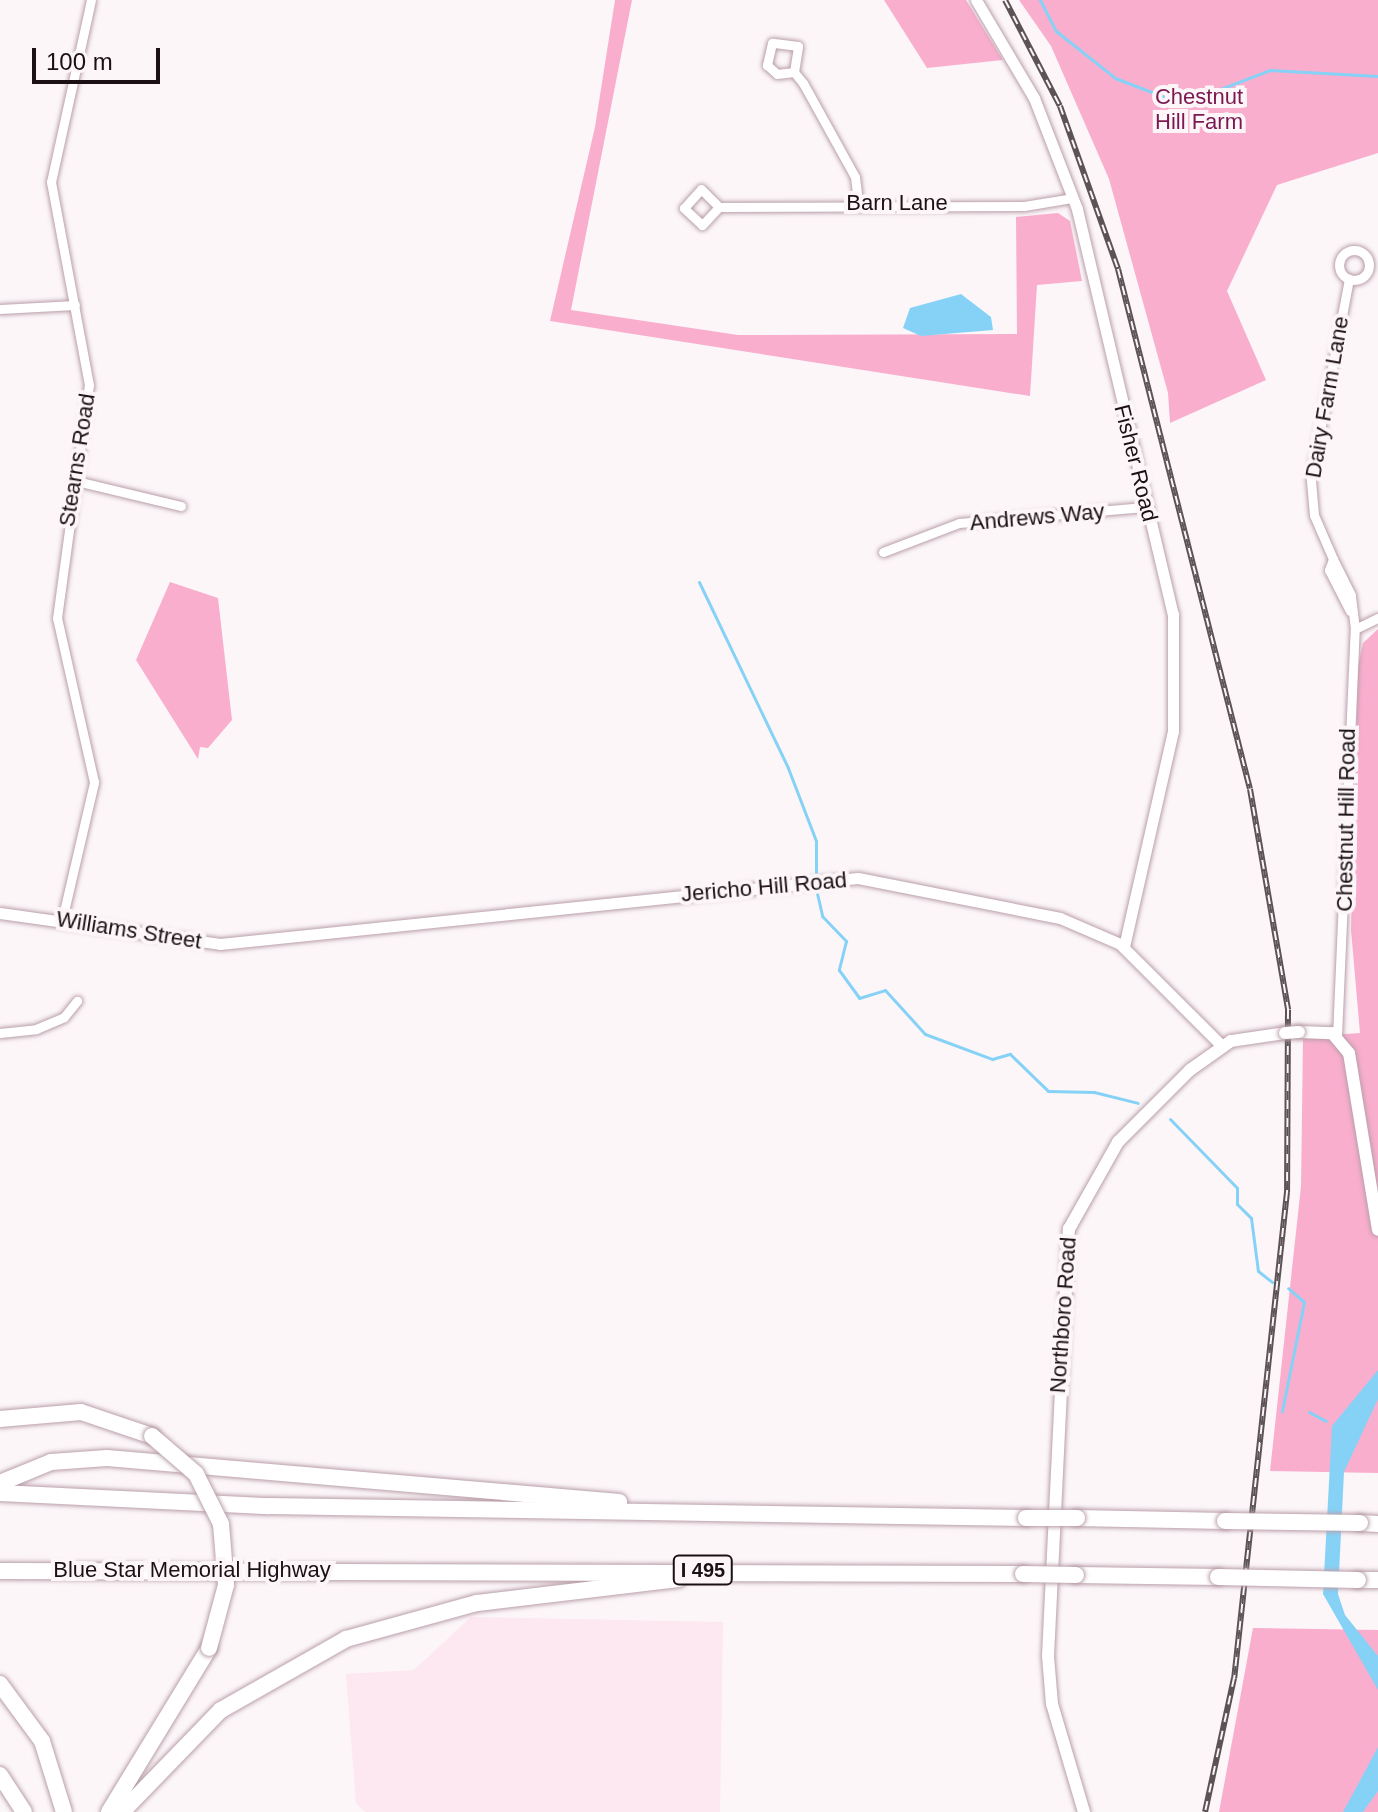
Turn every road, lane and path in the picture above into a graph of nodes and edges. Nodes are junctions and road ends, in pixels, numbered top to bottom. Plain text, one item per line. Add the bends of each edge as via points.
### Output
1 (91, 0) edge
2 (976, 0) edge
3 (794, 72) dead end
4 (1073, 198) junction
5 (858, 202) junction
6 (719, 207) dead end
7 (1349, 279) dead end
8 (75, 305) junction
9 (0, 309) edge
10 (76, 481) junction
11 (181, 506) dead end
12 (1147, 507) junction
13 (883, 552) dead end
14 (1378, 618) edge
15 (1355, 629) junction
16 (0, 913) edge
17 (62, 920) junction
18 (258, 942) joint
19 (1124, 946) junction
20 (77, 1001) dead end
21 (0, 1033) edge
22 (1337, 1036) junction
23 (1221, 1045) junction
24 (1378, 1230) edge
25 (0, 1419) edge
26 (0, 1483) edge
27 (0, 1493) edge
28 (756, 1514) junction
29 (1378, 1524) edge
30 (839, 1570) junction
31 (0, 1571) edge
32 (1378, 1580) edge
33 (0, 1684) edge
34 (0, 1775) edge
35 (24, 1812) edge
36 (64, 1812) edge
37 (109, 1812) edge
38 (122, 1812) edge
39 (1084, 1812) edge

1 - 8 street, Stearns Road via 51,182
2 - 4 street, Fisher Road via 1034,98
3 - 5 street via 855,177
4 - 5 street, Barn Lane via 1024,206
4 - 12 street, Fisher Road
5 - 6 street, Barn Lane
7 - 15 street, Dairy Farm Lane via 1311,478 1314,515 1351,595
8 - 9 street
8 - 10 street, Stearns Road via 89,385
10 - 11 street
10 - 17 street, Stearns Road via 57,618 94,782
12 - 13 street, Andrews Way via 959,523
12 - 19 street, Fisher Road via 1173,614 1176,683 1166,775
14 - 15 street
15 - 22 street, Chestnut Hill Road
16 - 17 street, Williams Street
17 - 18 street, Williams Street via 186,942
18 - 19 street, Jericho Hill Road via 832,878 1023,910
19 - 23 street, Jericho Hill Road
20 - 21 street via 64,1017 36,1029
22 - 23 main road via 1292,1032
22 - 24 main road via 1352,1069
23 - 39 main road, Northboro Road via 1112,1150 1079,1203 1064,1253 1048,1669
25 - 37 highway, bridge via 81,1412 152,1436 196,1474 221,1524 226,1585 209,1648
26 - 28 highway via 71,1459
27 - 28 highway via 361,1508
28 - 29 highway, bridge
30 - 31 highway, Blue Star Memorial Highway / I 495
30 - 32 highway, I 495, bridge
30 - 38 highway via 550,1591 382,1625 314,1653 231,1703 174,1751
33 - 36 highway via 42,1741
34 - 35 highway

